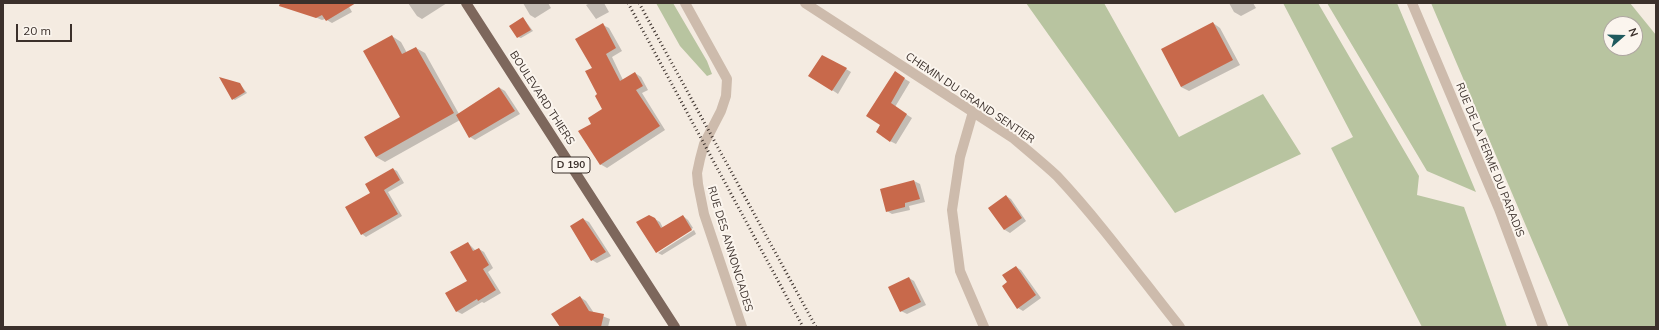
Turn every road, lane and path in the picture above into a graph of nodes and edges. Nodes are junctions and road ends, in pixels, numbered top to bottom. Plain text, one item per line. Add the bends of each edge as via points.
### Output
1 (466, 3) edge
2 (685, 3) edge
3 (805, 3) edge
4 (1412, 3) edge
5 (973, 112) junction
6 (675, 327) edge
7 (742, 327) edge
8 (984, 327) edge
9 (1180, 327) edge
10 (1543, 327) edge

1 - 6 main road, BOULEVARD THIERS / D 190
2 - 7 street, RUE DES ANNONCIADES via 727,79 726,96 721,111 704,144 698,184 704,214
3 - 5 street, CHEMIN DU GRAND SENTIER
4 - 10 street, RUE DE LA FERME DU PARADIS via 1499,209
5 - 8 street via 960,157 952,210 960,271
5 - 9 street, CHEMIN DU GRAND SENTIER via 1013,138 1056,176

